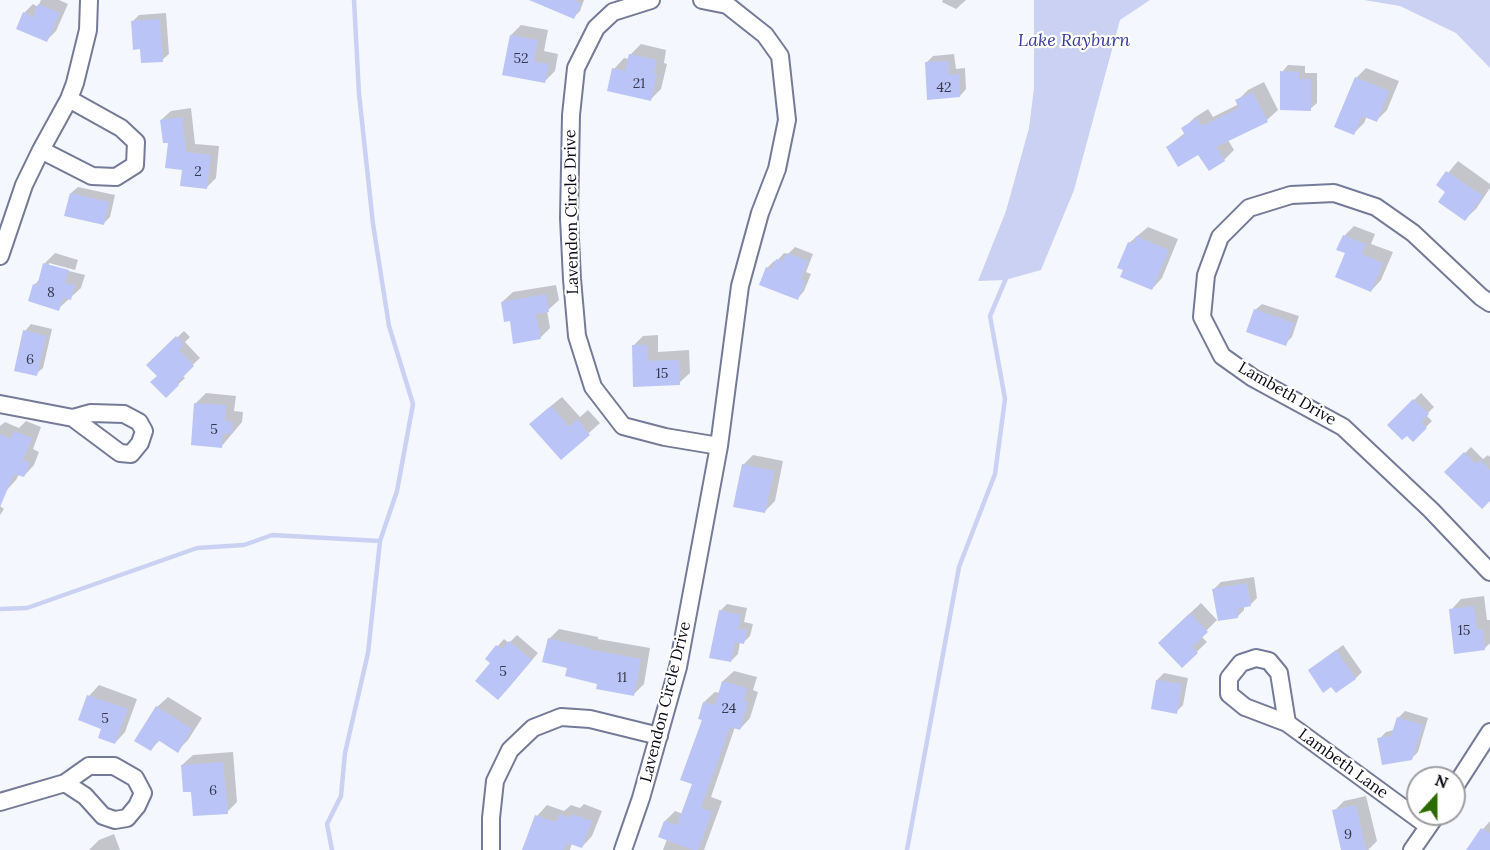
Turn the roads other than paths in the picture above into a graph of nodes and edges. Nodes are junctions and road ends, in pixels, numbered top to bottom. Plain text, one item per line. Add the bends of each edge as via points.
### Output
1 (89, 0) edge
2 (651, 0) edge
3 (702, 0) edge
4 (609, 6) edge
5 (69, 99) junction
6 (40, 150) junction
7 (0, 256) edge
8 (1490, 303) edge
9 (0, 404) edge
10 (73, 418) dead end
11 (719, 446) junction
12 (1490, 572) edge
13 (1287, 723) dead end
14 (1490, 732) edge
15 (659, 735) junction
16 (1466, 769) edge
17 (65, 783) dead end
18 (0, 802) edge
19 (1406, 803) edge
20 (1428, 826) edge
21 (491, 850) edge
22 (623, 850) edge
23 (1412, 850) edge

1 - 5 street via 88,30
2 - 4 street, Lavendon Circle Drive
3 - 11 street, Lavendon Circle Drive via 727,5 765,35 780,56 787,120 777,170 760,213 740,286
4 - 11 street, Lavendon Circle Drive via 576,68 570,115 570,228 577,336 593,387 623,426
5 - 6 street
5 - 6 street via 121,128 136,142 135,165 116,177 92,176
6 - 7 street
8 - 12 street, Lambeth Drive via 1413,233 1376,207 1334,193 1291,195 1250,208 1220,237 1206,275 1202,317 1222,356 1253,378 1343,427
9 - 10 street
11 - 15 street, Lavendon Circle Drive via 678,667
13 - 19 street, Lambeth Lane
14 - 16 street
15 - 21 street via 591,719 561,717 533,728 510,750 495,781
15 - 22 street, Lavendon Circle Drive
17 - 18 street
20 - 23 street

